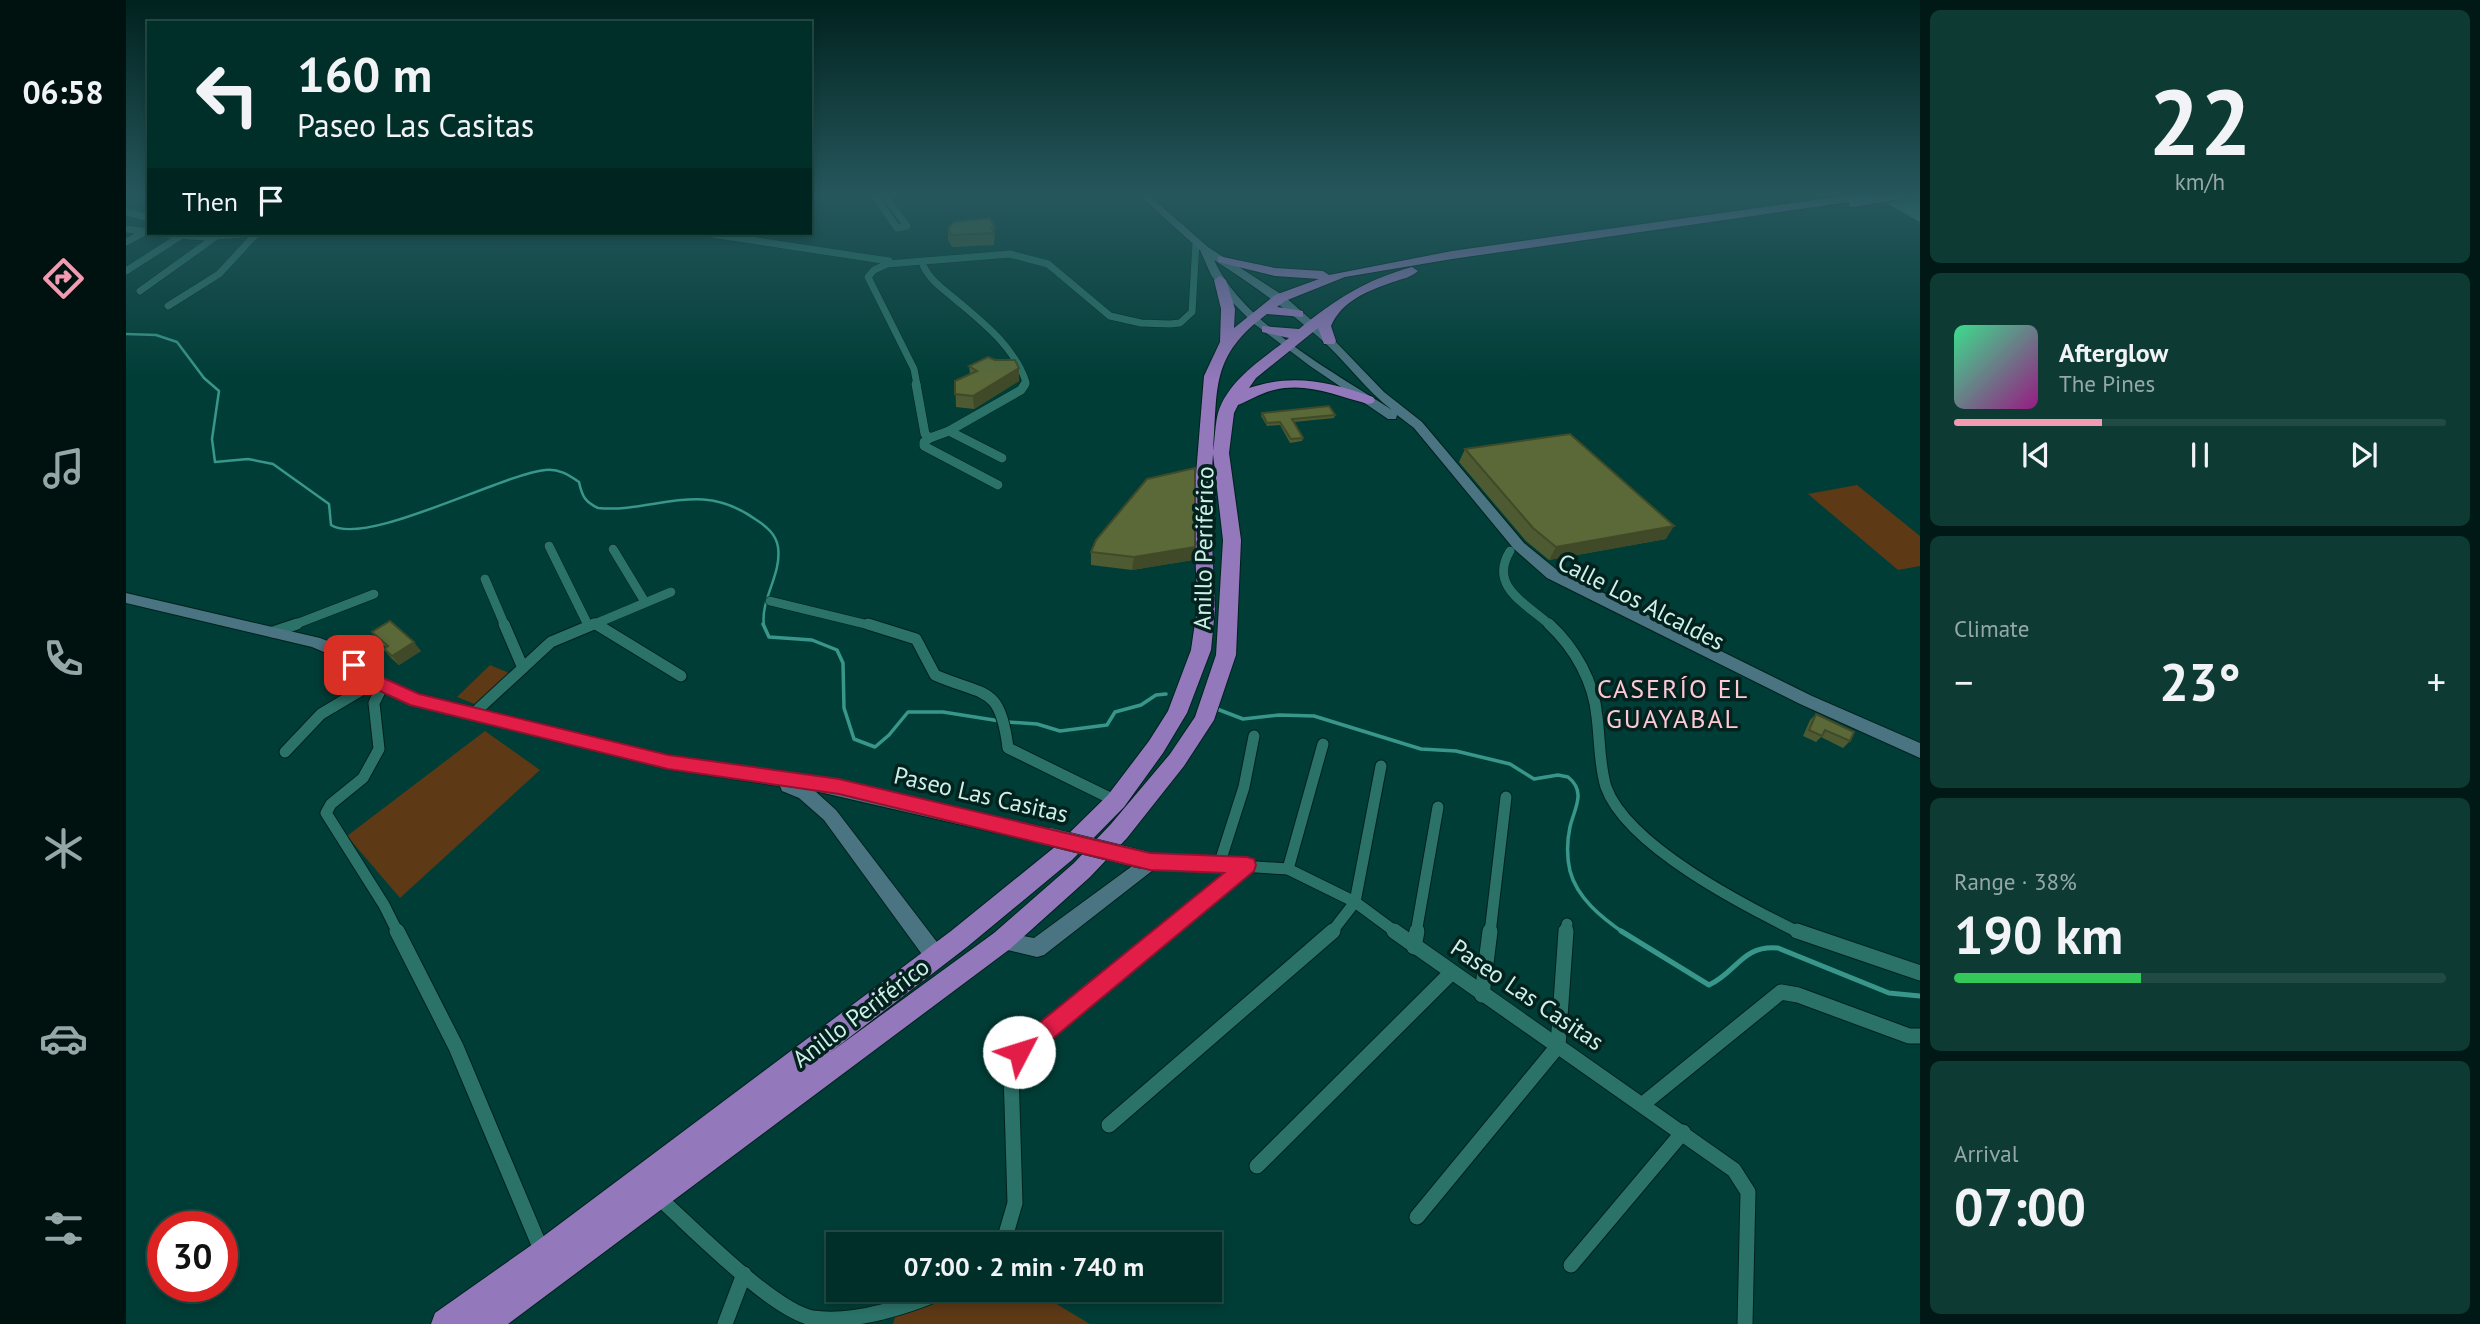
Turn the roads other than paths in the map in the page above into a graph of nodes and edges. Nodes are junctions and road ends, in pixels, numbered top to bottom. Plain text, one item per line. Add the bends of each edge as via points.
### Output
1 (146, 258) edge
2 (186, 258) edge
3 (234, 258) edge
4 (853, 258) edge
5 (968, 258) edge
6 (1031, 258) edge
7 (1198, 258) edge
8 (1206, 258) edge
9 (1222, 258) joint
10 (1435, 258) edge
11 (1494, 258) edge
12 (899, 262) junction
13 (922, 262) junction
14 (126, 271) edge
15 (1342, 274) junction
16 (1220, 280) junction
17 (140, 291) dead end
18 (168, 306) dead end
19 (1331, 311) junction
20 (1266, 314) junction
21 (1298, 314) junction
22 (1307, 329) junction
23 (1329, 341) junction
24 (1227, 342) junction
25 (1287, 345) junction
26 (1352, 367) junction
27 (1334, 377) junction
28 (1367, 400) junction
29 (1231, 403) junction
30 (949, 431) junction
31 (930, 438) junction
32 (1002, 458) dead end
33 (998, 485) dead end
34 (549, 546) dead end
35 (614, 549) dead end
36 (1510, 551) junction
37 (485, 579) dead end
38 (671, 592) dead end
39 (374, 594) dead end
40 (126, 598) edge
41 (770, 601) dead end
42 (645, 603) junction
43 (591, 624) junction
44 (273, 632) junction
45 (523, 668) junction
46 (681, 676) dead end
47 (379, 683) junction
48 (473, 714) junction
49 (1254, 736) dead end
50 (1323, 744) dead end
51 (1920, 751) edge
52 (285, 752) dead end
53 (1920, 762) edge
54 (1381, 766) dead end
55 (770, 777) junction
56 (839, 787) junction
57 (1506, 797) dead end
58 (1116, 801) junction
59 (1438, 807) dead end
60 (830, 815) junction
61 (1147, 861) junction
62 (1219, 865) junction
63 (1247, 865) junction
64 (1288, 869) junction
65 (1355, 902) junction
66 (1567, 924) dead end
67 (1002, 941) junction
68 (1414, 947) junction
69 (936, 957) junction
70 (1920, 972) edge
71 (1451, 974) junction
72 (1482, 995) junction
73 (1920, 1036) edge
74 (1558, 1046) junction
75 (1643, 1104) junction
76 (1109, 1125) dead end
77 (1683, 1132) junction
78 (1257, 1166) dead end
79 (656, 1195) junction
80 (1417, 1217) dead end
81 (1007, 1232) edge
82 (543, 1254) junction
83 (1571, 1265) dead end
84 (744, 1274) junction
85 (916, 1302) edge
86 (446, 1324) edge
87 (483, 1324) edge
88 (726, 1324) edge
89 (1745, 1324) edge

1 - 14 street
2 - 17 street
3 - 18 street via 219,274
4 - 12 street
5 - 13 street
6 - 7 street via 1054,267 1110,316 1170,324 1180,323 1192,312
8 - 16 main road
9 - 15 highway via 1303,276
9 - 20 main road
10 - 15 highway, Anillo Periférico
11 - 19 highway, Anillo Periférico via 1417,270 1369,286
12 - 13 street
12 - 31 street via 873,277 914,357 911,364 925,434
13 - 30 street via 927,274 1014,358 1026,382 1021,390
15 - 20 highway, Anillo Periférico
16 - 20 main road
16 - 24 highway via 1228,309
19 - 22 highway, Anillo Periférico
19 - 23 highway via 1324,326
20 - 21 main road, Calle Los Alcaldes
20 - 21 highway via 1275,309
20 - 22 highway via 1278,333
20 - 24 highway, Anillo Periférico
20 - 25 main road, Calle Los Alcaldes
21 - 22 main road, Calle Los Alcaldes
22 - 23 main road, Calle Los Alcaldes
22 - 25 highway, Anillo Periférico
23 - 26 main road, Calle Los Alcaldes
24 - 58 highway, Anillo Periférico via 1211,376 1202,499 1206,609 1201,650 1177,713
25 - 27 main road, Calle Los Alcaldes
25 - 29 highway, Anillo Periférico via 1251,375
26 - 27 main road via 1333,364
26 - 51 main road, Calle Los Alcaldes via 1418,425 1519,546 1552,574
27 - 28 main road, Calle Los Alcaldes
28 - 29 highway via 1330,386 1297,382 1252,391
28 - 36 main road, Calle Los Alcaldes via 1409,429
29 - 67 highway, Anillo Periférico via 1221,453 1232,540 1226,655 1204,720 1119,831
30 - 31 street
30 - 32 street
31 - 33 street via 924,446
34 - 43 street
35 - 42 street
36 - 53 main road, Calle Los Alcaldes via 1567,592
36 - 70 street via 1501,568 1509,590 1567,643 1590,684 1601,767 1620,813 1675,861 1784,924
37 - 45 street
38 - 42 street
39 - 44 street
40 - 44 main road, Paseo Las Casitas
41 - 58 street via 916,639 935,675 985,692 1002,709 1008,748
42 - 43 street
43 - 45 street via 551,642
43 - 46 street
44 - 47 main road, Paseo Las Casitas via 332,649
45 - 48 street
47 - 48 main road, Paseo Las Casitas via 416,700
47 - 52 street via 321,714
47 - 82 street via 374,703 379,750 363,778 326,813 384,905 456,1047
48 - 55 main road, Paseo Las Casitas via 668,762
49 - 62 street via 1244,787
50 - 64 street
54 - 65 street
55 - 56 main road, Paseo Las Casitas
55 - 60 main road via 805,793
56 - 60 main road via 830,798
56 - 61 main road, Paseo Las Casitas, bridge
57 - 72 street
58 - 69 highway, Anillo Periférico via 1064,853
59 - 68 street
60 - 69 main road
61 - 62 street, Paseo Las Casitas
61 - 67 main road via 1037,948
62 - 63 street, Paseo Las Casitas
63 - 64 street, Paseo Las Casitas
63 - 81 street via 1019,1052 1011,1072 1015,1203
64 - 65 street, Paseo Las Casitas
65 - 68 street, Paseo Las Casitas
65 - 76 street via 1325,941
66 - 74 street
67 - 79 highway, Anillo Periférico
68 - 71 street, Paseo Las Casitas
69 - 82 highway, Anillo Periférico
71 - 72 street, Paseo Las Casitas
71 - 78 street
72 - 74 street, Paseo Las Casitas
73 - 75 street via 1781,992
74 - 75 street, Paseo Las Casitas
74 - 80 street
75 - 77 street, Paseo Las Casitas
77 - 83 street
77 - 89 street, Paseo Las Casitas via 1734,1170 1748,1192
79 - 84 street
79 - 87 highway, Anillo Periférico
82 - 86 highway, Anillo Periférico
84 - 85 street via 780,1305 815,1319 865,1318
84 - 88 street

